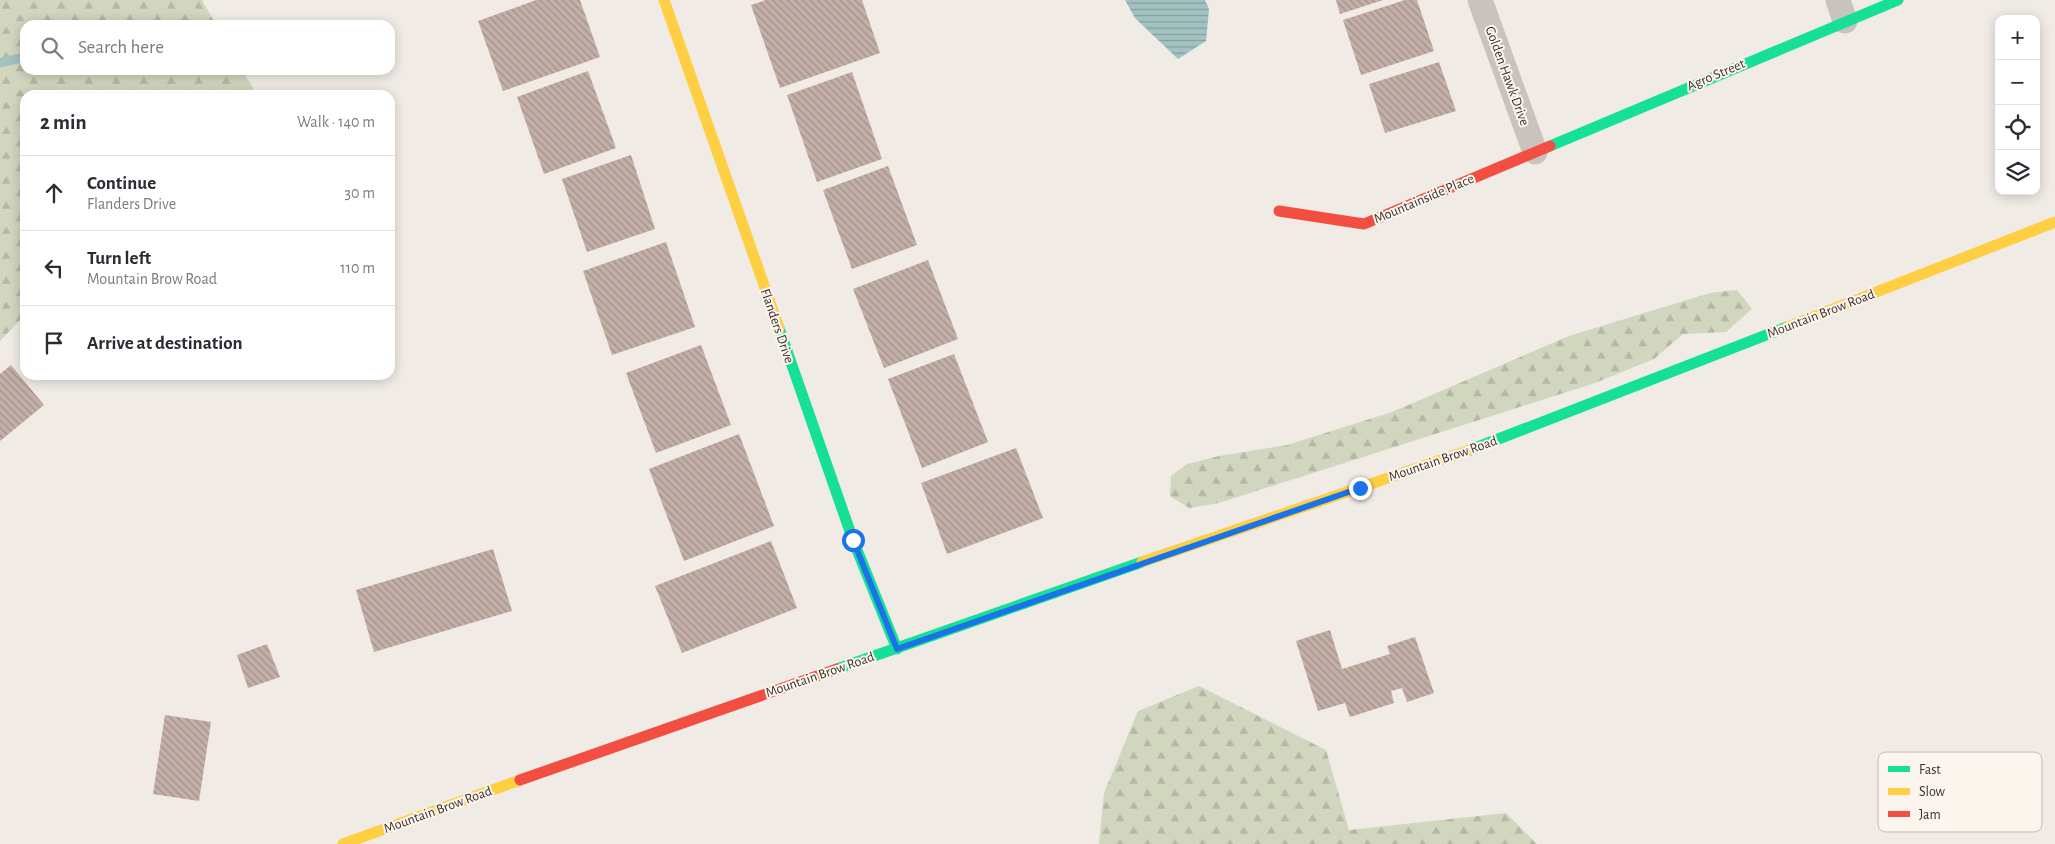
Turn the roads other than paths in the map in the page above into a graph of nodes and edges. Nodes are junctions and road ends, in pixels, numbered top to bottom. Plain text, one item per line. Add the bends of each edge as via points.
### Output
1 (664, 0) edge
2 (1480, 0) edge
3 (1898, 0) edge
4 (1842, 10) edge
5 (1535, 152) junction
6 (1279, 211) dead end
7 (2055, 222) edge
8 (897, 649) junction
9 (343, 844) edge

1 - 8 street, Flanders Drive via 853,540
2 - 5 street, Golden Hawk Drive
3 - 4 street, Agro Street
4 - 5 street, Agro Street
5 - 6 street, Mountainside Place via 1364,224
7 - 8 street, Mountain Brow Road via 1489,444
8 - 9 street, Mountain Brow Road

